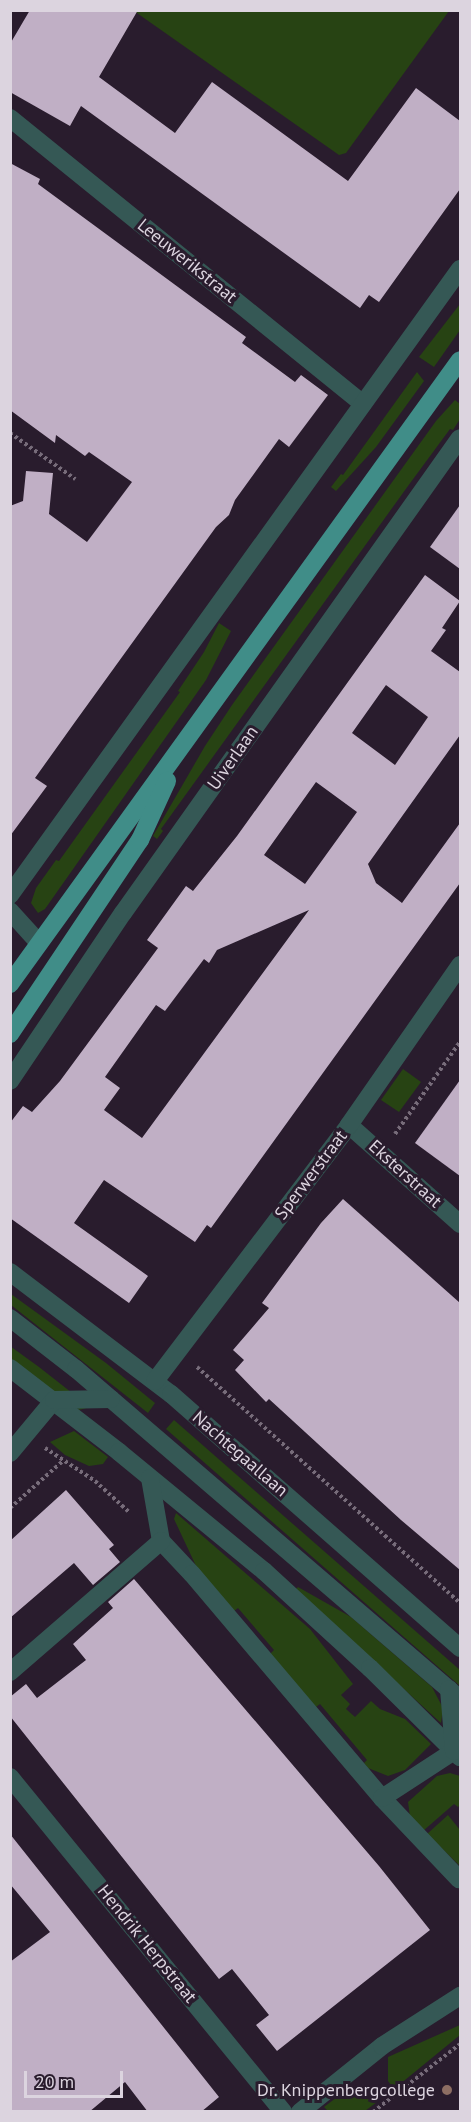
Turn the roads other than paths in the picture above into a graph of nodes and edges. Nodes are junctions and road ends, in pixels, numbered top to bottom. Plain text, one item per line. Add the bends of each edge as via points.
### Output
1 (10, 118) edge
2 (460, 269) edge
3 (460, 360) edge
4 (363, 404) junction
5 (460, 438) edge
6 (183, 745) junction
7 (10, 895) edge
8 (10, 911) edge
9 (39, 943) junction
10 (460, 965) edge
11 (10, 984) edge
12 (10, 1034) edge
13 (10, 1081) edge
14 (349, 1125) junction
15 (460, 1224) edge
16 (10, 1272) edge
17 (10, 1318) edge
18 (10, 1368) edge
19 (155, 1381) junction
20 (111, 1399) junction
21 (54, 1400) junction
22 (10, 1453) edge
23 (150, 1478) junction
24 (161, 1541) junction
25 (460, 1648) edge
26 (10, 1672) edge
27 (455, 1694) edge
28 (457, 1754) edge
29 (10, 1777) edge
30 (382, 1798) junction
31 (459, 1879) edge
32 (460, 1989) edge
33 (453, 2000) edge
34 (283, 2112) edge
35 (300, 2112) edge

1 - 4 street, Leeuwerikstraat
2 - 4 street
3 - 6 main road
4 - 7 street
5 - 13 street, Uiverlaan via 130,904
6 - 9 main road
6 - 12 main road via 140,840
8 - 9 street
9 - 11 main road
10 - 14 street, Sperwerstraat
14 - 15 street, Eksterstraat
14 - 19 street, Sperwerstraat
16 - 19 street, Nachtegaallaan
17 - 20 street
18 - 21 street
19 - 25 street, Nachtegaallaan
20 - 21 street
20 - 27 street
21 - 22 street
21 - 23 street
23 - 24 street
23 - 28 street via 264,1571
24 - 26 street
24 - 30 street
27 - 28 street
28 - 30 street
29 - 34 street, Hendrik Herpstraat
30 - 31 street
32 - 33 street
33 - 35 street via 382,2046

